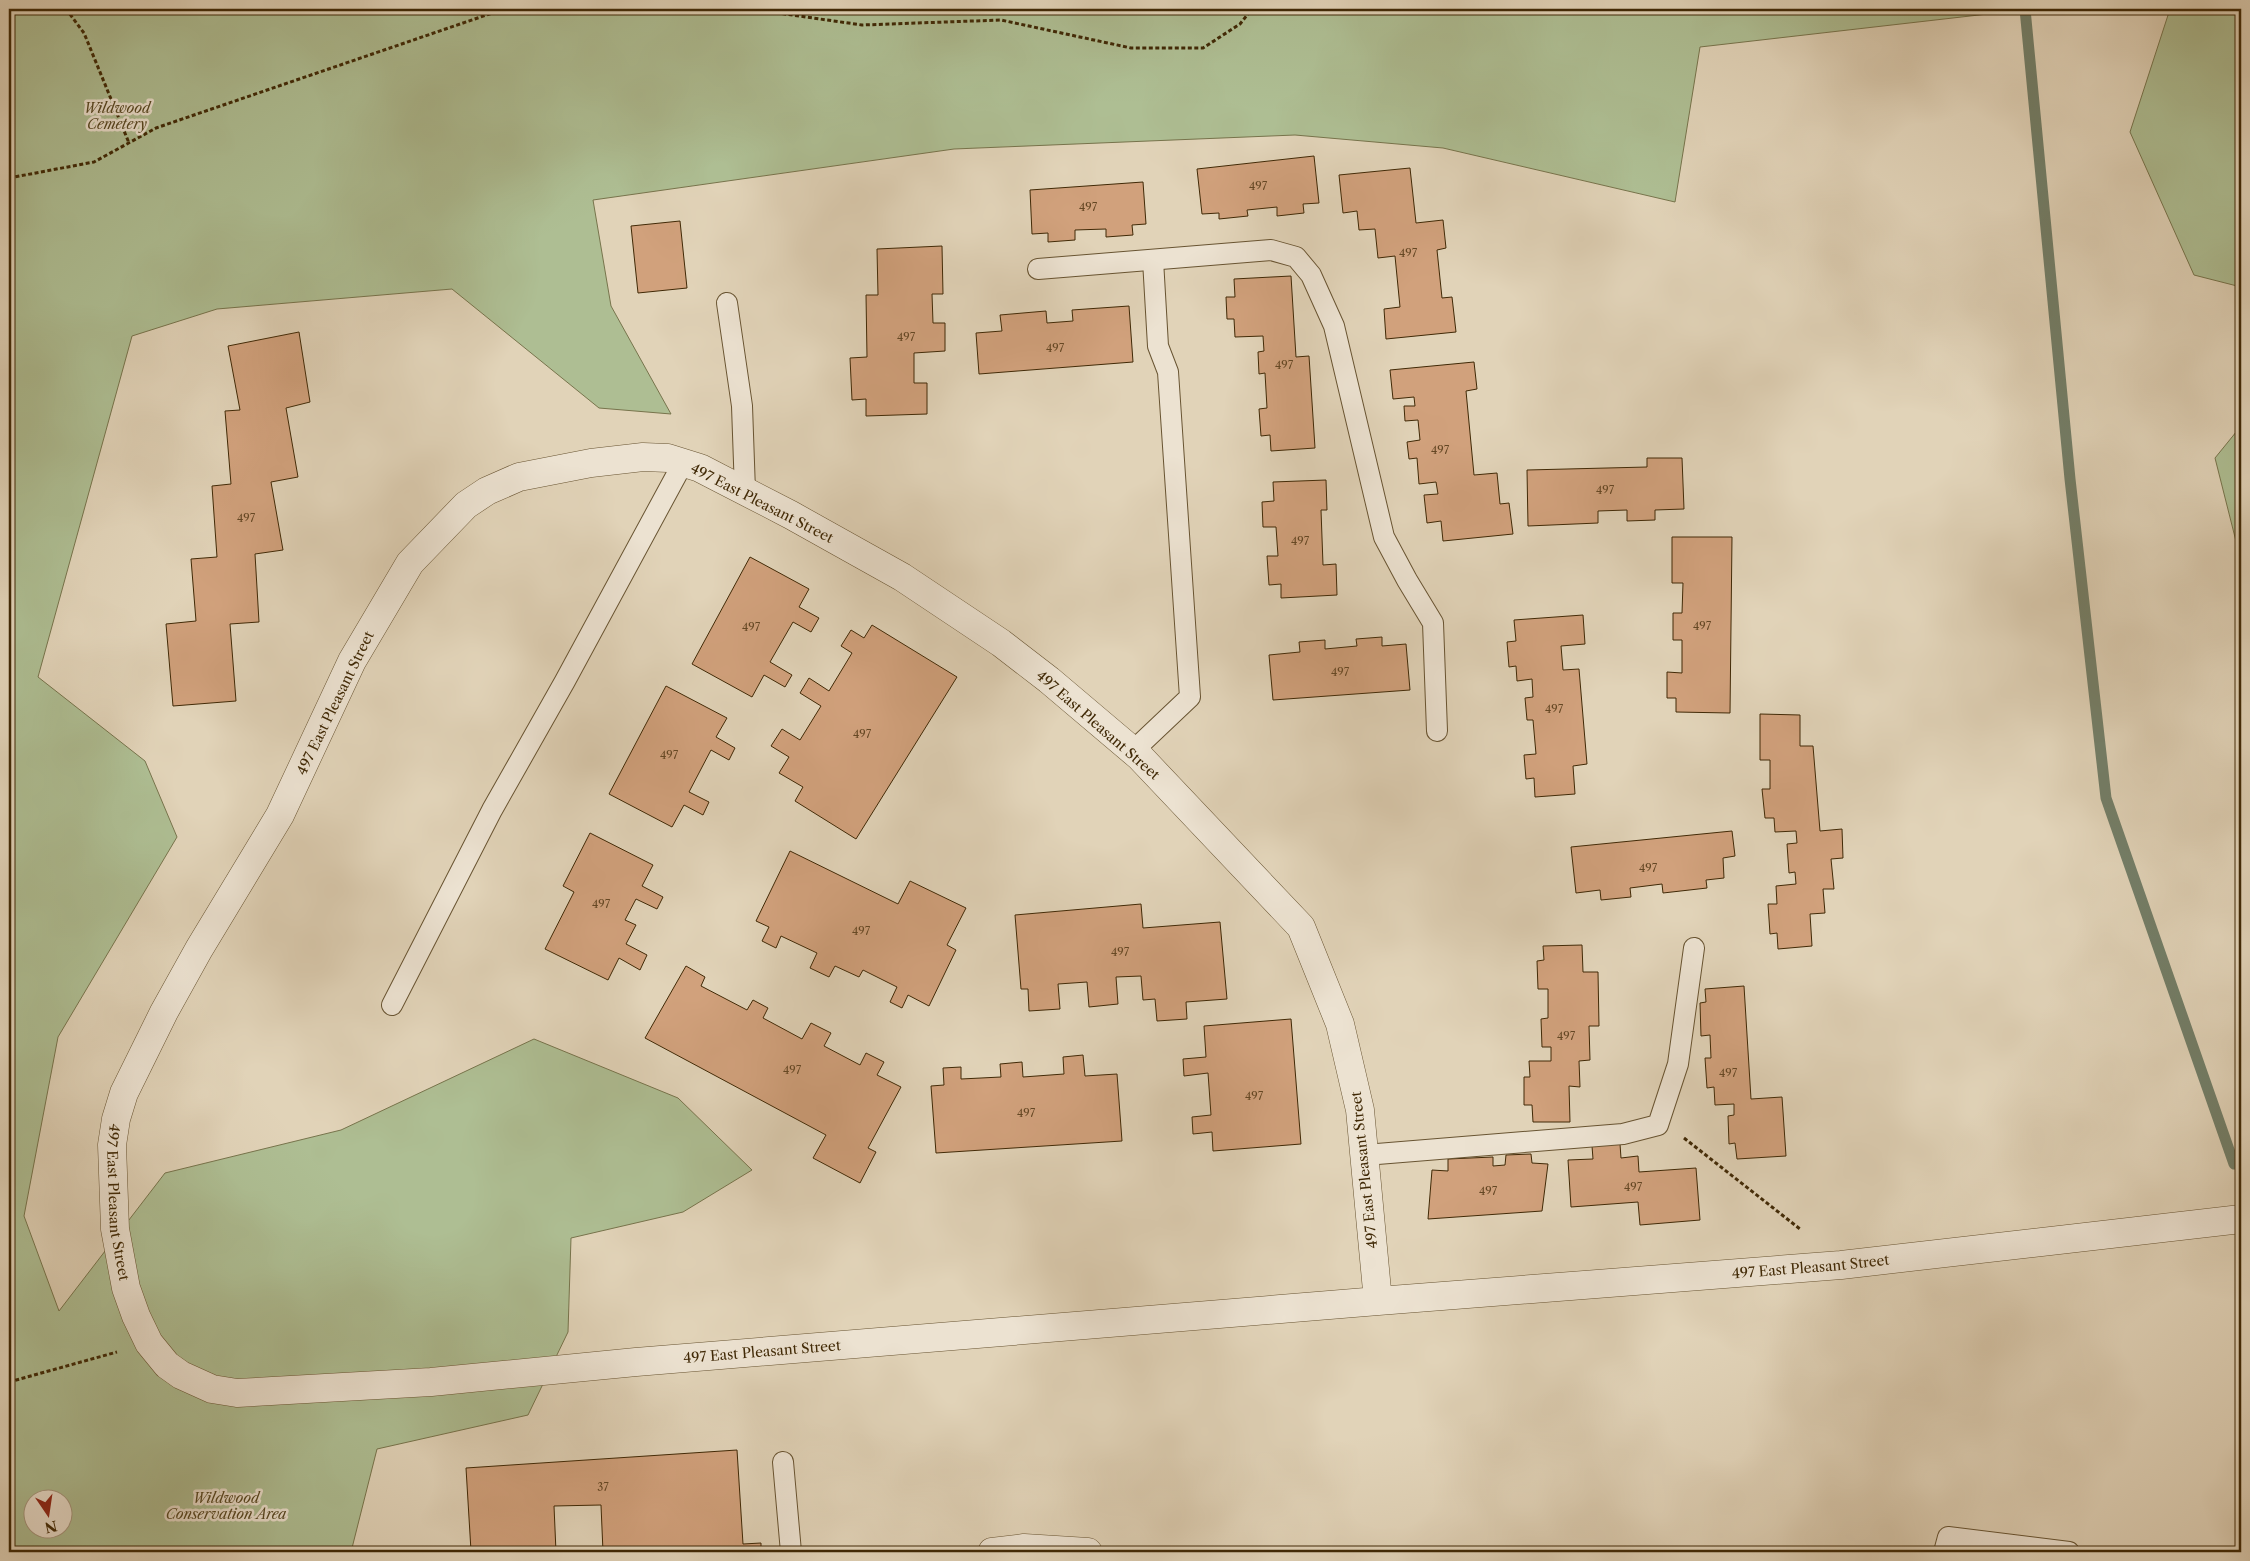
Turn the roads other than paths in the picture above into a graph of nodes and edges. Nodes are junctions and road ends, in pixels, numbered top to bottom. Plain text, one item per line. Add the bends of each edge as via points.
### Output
1 (1153, 260) junction
2 (1038, 269) dead end
3 (728, 303) dead end
4 (683, 463) junction
5 (745, 491) junction
6 (1437, 731) dead end
7 (1133, 751) junction
8 (1694, 948) dead end
9 (392, 1005) dead end
10 (1364, 1155) junction
11 (2241, 1219) edge
12 (1378, 1301) junction
13 (783, 1462) dead end
14 (791, 1552) edge
15 (992, 1552) edge
16 (1088, 1552) edge
17 (1944, 1552) edge
18 (2069, 1552) edge

1 - 2 lane
1 - 6 lane via 1271,250 1296,257 1311,275 1334,326 1384,536 1433,623
1 - 7 lane via 1158,346 1168,372 1190,697
3 - 5 lane via 742,406
4 - 5 street, 497 East Pleasant Street
4 - 9 lane via 492,810
4 - 12 street, 497 East Pleasant Street via 668,458 643,457 591,463 519,477 486,491 466,505 410,563 352,661 280,815 164,1012 124,1093 116,1119 112,1145 115,1229 126,1288 153,1348 167,1365 212,1389 264,1393 431,1382
5 - 7 street, 497 East Pleasant Street via 902,577 1001,643
7 - 10 street, 497 East Pleasant Street via 1302,927 1340,1024 1360,1110
8 - 10 lane via 1678,1064 1658,1126 1623,1134
10 - 12 street, 497 East Pleasant Street
11 - 12 street, 497 East Pleasant Street via 1841,1265
13 - 14 lane
15 - 16 street via 1024,1548
17 - 18 lane via 1948,1537

